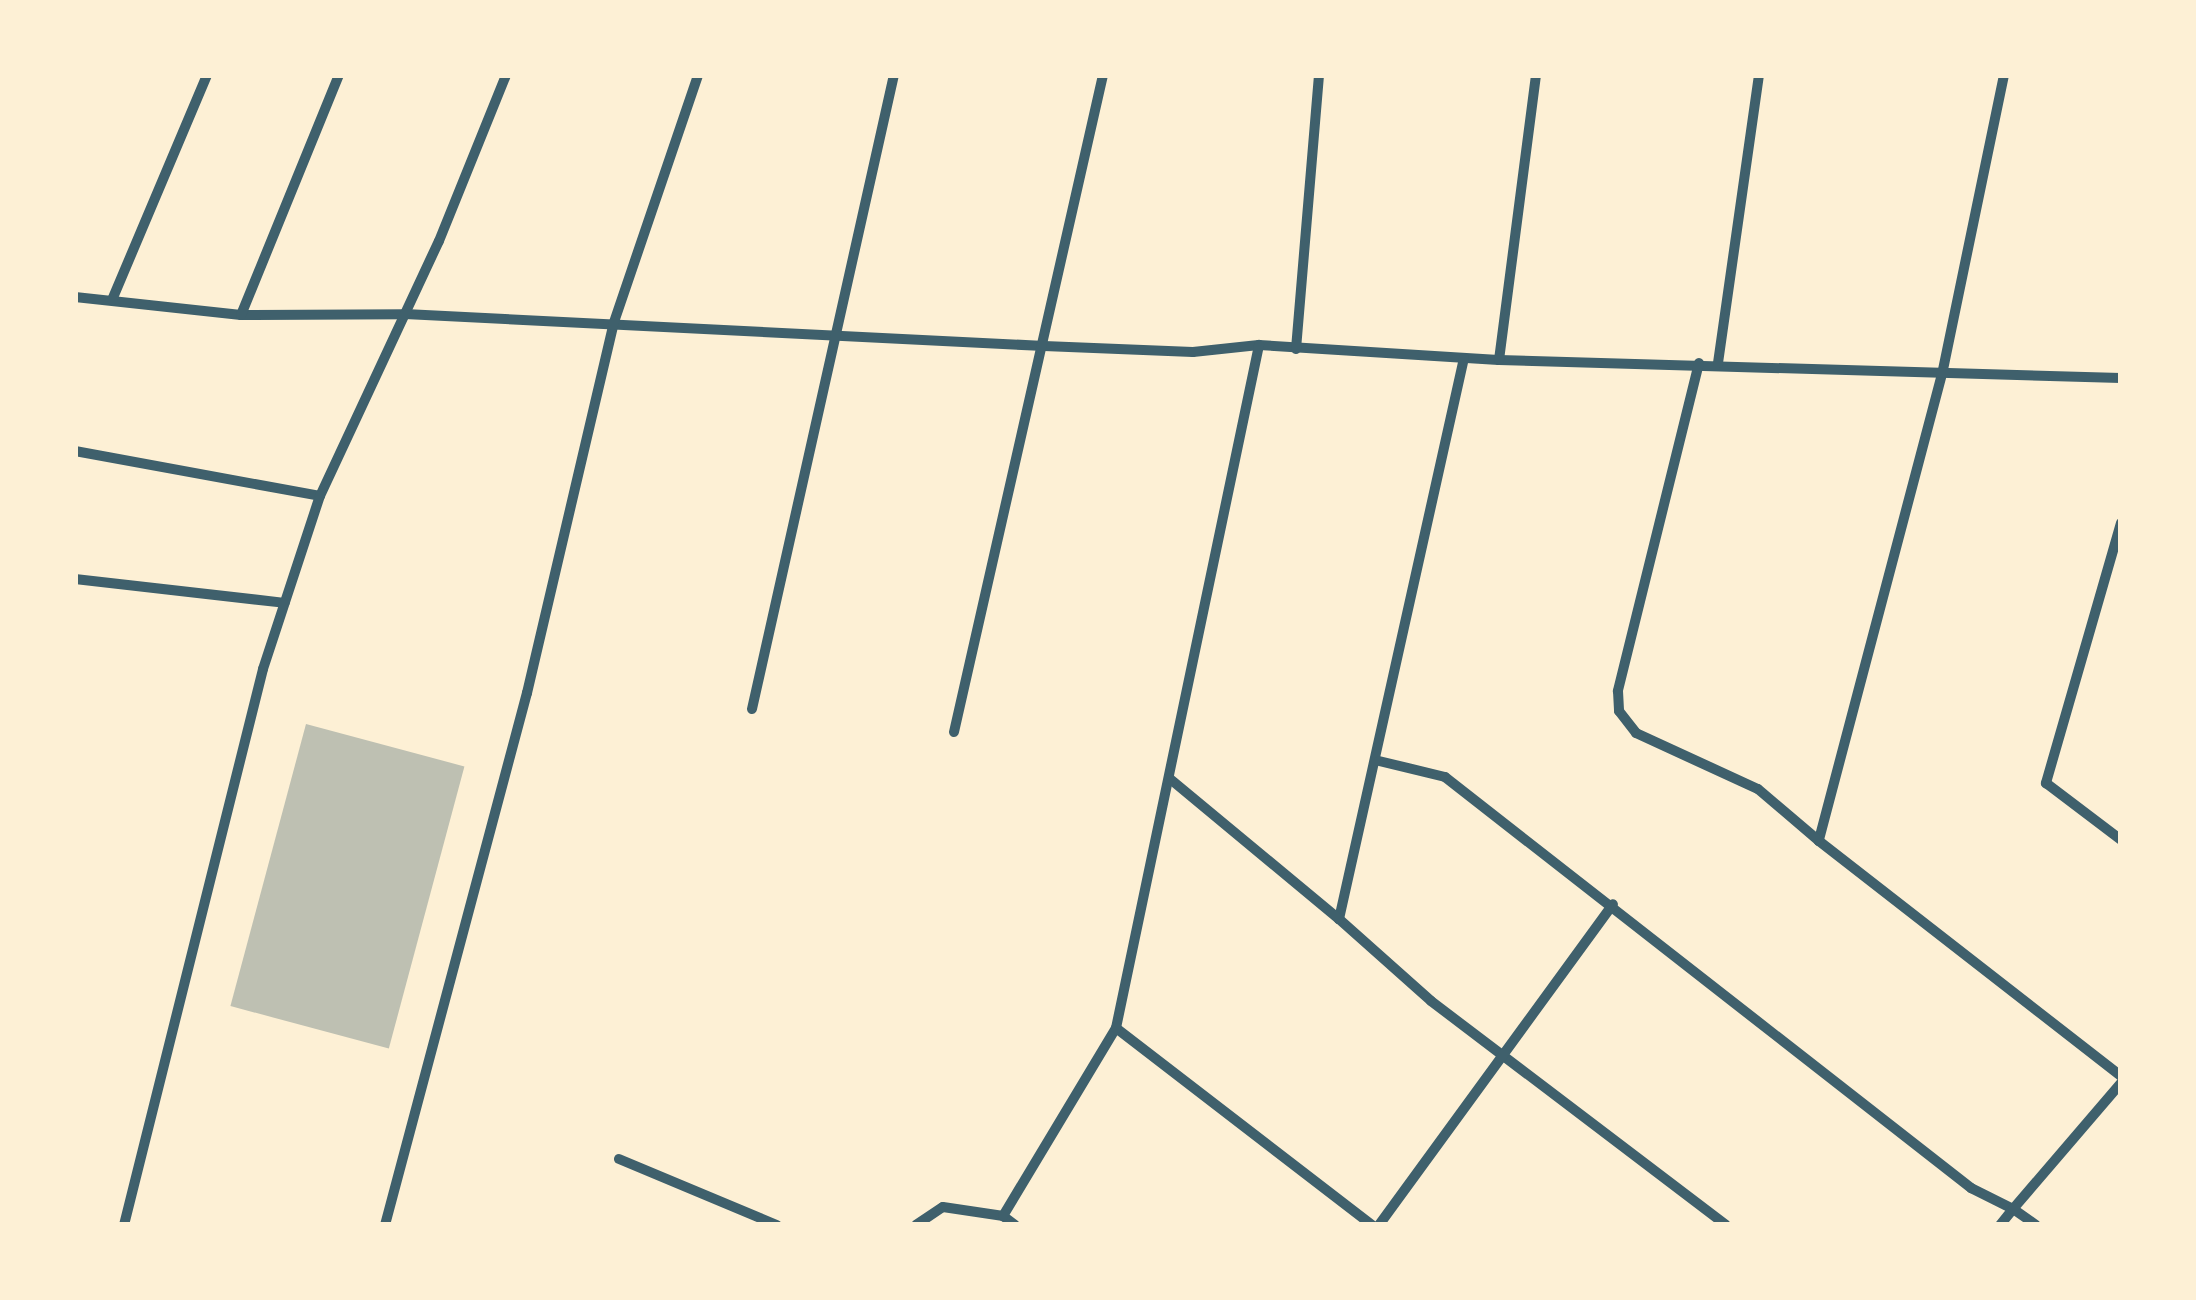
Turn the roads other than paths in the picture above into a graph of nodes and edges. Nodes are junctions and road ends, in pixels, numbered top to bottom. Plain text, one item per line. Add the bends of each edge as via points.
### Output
1 (207, 75) edge
2 (340, 75) edge
3 (506, 75) edge
4 (698, 75) edge
5 (894, 75) edge
6 (1103, 75) edge
7 (1320, 75) edge
8 (1536, 75) edge
9 (1759, 75) edge
10 (2004, 75) edge
11 (75, 297) edge
12 (112, 300) junction
13 (404, 314) junction
14 (240, 315) junction
15 (612, 325) junction
16 (838, 336) junction
17 (1259, 345) junction
18 (1044, 346) junction
19 (1296, 348) junction
20 (1464, 358) junction
21 (1500, 360) junction
22 (1699, 363) junction
23 (1718, 363) junction
24 (1942, 374) junction
25 (2121, 378) edge
26 (75, 451) edge
27 (320, 496) junction
28 (2121, 523) edge
29 (75, 579) edge
30 (285, 604) junction
31 (752, 709) dead end
32 (954, 732) dead end
33 (1380, 761) junction
34 (1169, 778) junction
35 (2121, 840) edge
36 (1819, 841) junction
37 (1614, 904) junction
38 (1339, 920) junction
39 (1116, 1028) junction
40 (1506, 1058) junction
41 (2121, 1080) edge
42 (620, 1160) dead end
43 (2013, 1209) junction
44 (1003, 1216) junction
45 (124, 1225) edge
46 (385, 1225) edge
47 (777, 1225) edge
48 (916, 1225) edge
49 (1015, 1225) edge
50 (1375, 1225) edge
51 (1726, 1225) edge
52 (2000, 1225) edge
53 (2036, 1225) edge

1 - 12 street
2 - 14 street
3 - 13 street
4 - 15 street
5 - 16 street
6 - 18 street
7 - 19 street
8 - 21 street
9 - 23 street
10 - 24 street
11 - 12 street
12 - 14 street
13 - 14 street
13 - 15 street
13 - 27 street
15 - 16 street
15 - 46 street via 527,693
16 - 18 street
16 - 31 street
17 - 18 street via 1193,352
17 - 19 street
17 - 34 street
18 - 32 street
19 - 20 street
20 - 21 street
20 - 33 street
21 - 22 street
22 - 23 street
22 - 36 street via 1618,691 1619,711 1636,733 1758,789
23 - 24 street
24 - 25 street
24 - 36 street
26 - 27 street
27 - 30 street
28 - 35 street via 2046,783
29 - 30 street
30 - 45 street
33 - 37 street via 1446,777
33 - 38 street
34 - 38 street
34 - 39 street
36 - 41 street
37 - 40 street
37 - 43 street via 1972,1188
38 - 40 street
39 - 44 street
39 - 50 street
40 - 50 street
40 - 51 street
41 - 43 street
42 - 47 street
43 - 52 street
43 - 53 street
44 - 48 street via 943,1207
44 - 49 street

